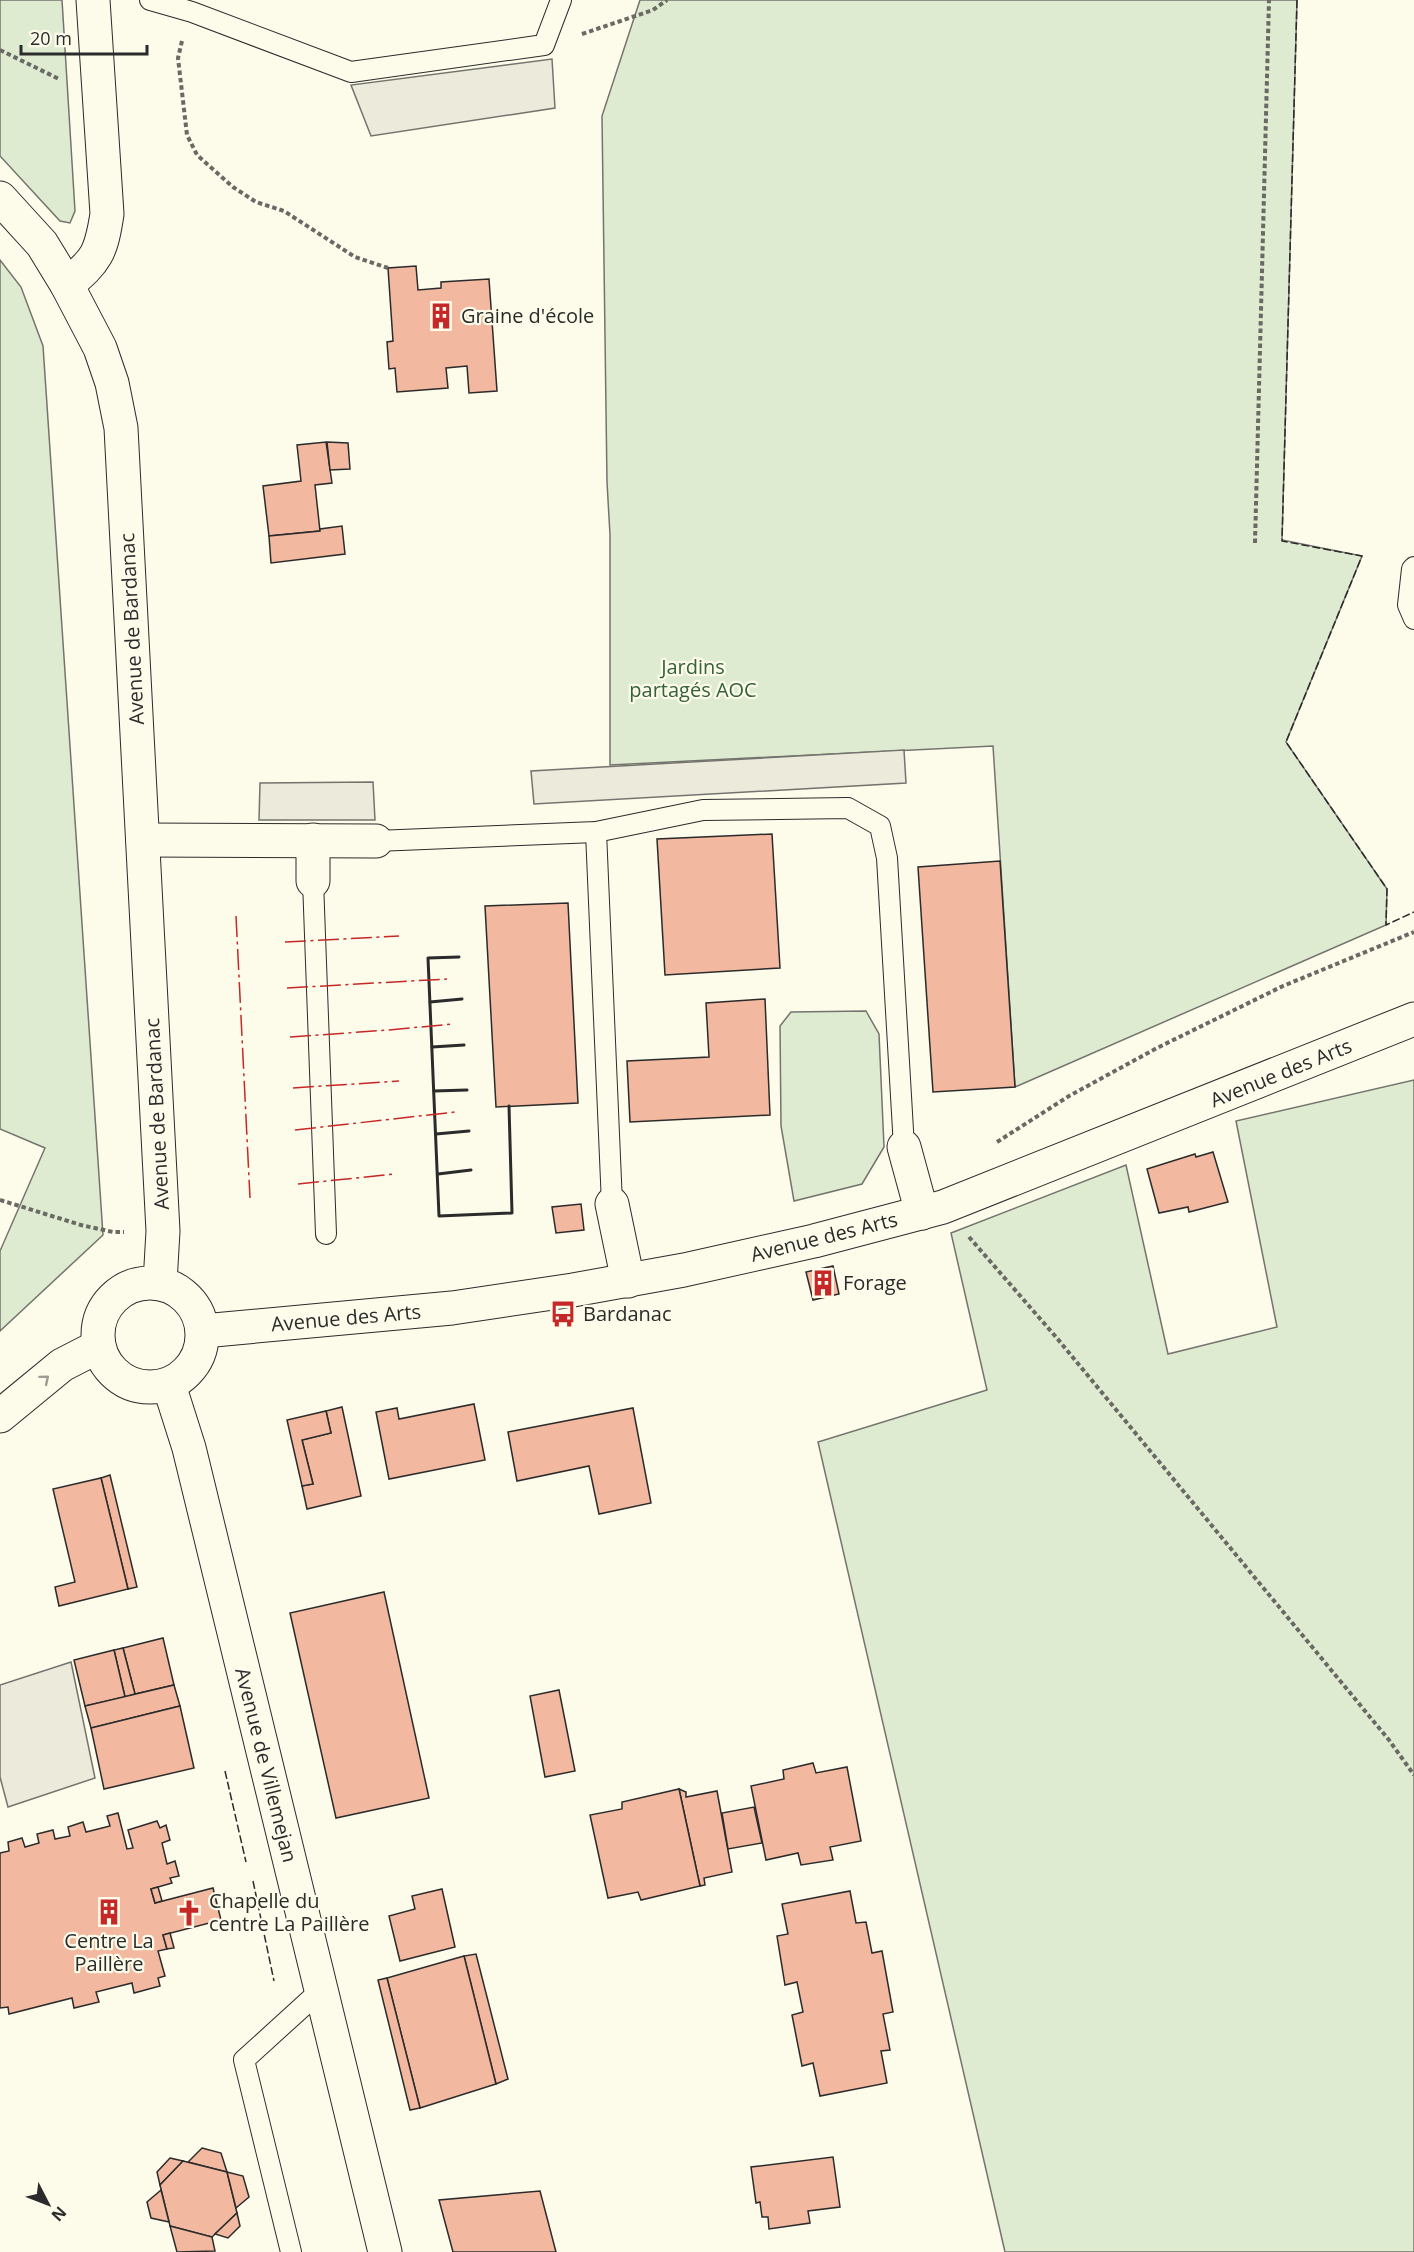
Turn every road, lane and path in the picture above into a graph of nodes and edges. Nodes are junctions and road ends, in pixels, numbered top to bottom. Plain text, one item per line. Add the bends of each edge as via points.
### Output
1 (93, 0) edge
2 (150, 0) edge
3 (561, 0) edge
4 (668, 0) edge
5 (1269, 0) edge
6 (192, 12) junction
7 (544, 45) junction
8 (0, 50) edge
9 (97, 83) junction
10 (0, 198) edge
11 (388, 268) dead end
12 (67, 285) junction
13 (1256, 543) dead end
14 (1414, 567) edge
15 (1414, 619) edge
16 (596, 832) junction
17 (143, 840) junction
18 (313, 840) junction
19 (376, 841) joint
20 (314, 881) joint
21 (1414, 932) edge
22 (1414, 1019) edge
23 (903, 1147) joint
24 (991, 1149) dead end
25 (0, 1200) edge
26 (612, 1204) joint
27 (932, 1210) junction
28 (163, 1231) junction
29 (326, 1234) dead end
30 (628, 1281) junction
31 (160, 1283) junction
32 (203, 1331) junction
33 (99, 1346) junction
34 (169, 1385) junction
35 (0, 1416) edge
36 (1414, 1775) edge
37 (321, 1990) junction
38 (291, 2252) edge
39 (385, 2252) edge

1 - 9 street
2 - 6 lane
3 - 7 lane
4 - 7 path via 611,26
5 - 13 path
6 - 7 lane via 351,72
6 - 11 path via 178,58 187,135 197,155 233,188 256,202 284,211 355,257
8 - 9 path via 74,86
9 - 12 street via 106,214 103,241 90,266
10 - 12 street, Avenue de Bardanac via 42,244
12 - 17 street, Avenue de Bardanac via 100,348 121,428
14 - 15 lane via 1408,605
16 - 19 lane
16 - 23 lane via 703,810 848,808 880,826 887,858
16 - 26 lane
17 - 18 street
17 - 28 street, Avenue de Bardanac
18 - 19 street
18 - 20 street
20 - 29 lane
21 - 24 path via 1283,986 1157,1048 1069,1096
22 - 27 street, Avenue des Arts
23 - 27 street
25 - 28 path via 113,1232
26 - 30 street
27 - 30 street, Avenue des Arts via 814,1241
27 - 36 path via 1056,1337
28 - 31 street, Avenue de Bardanac
30 - 32 street, Avenue des Arts via 452,1308
31 - 32 street via 190,1300
31 - 33 street via 126,1288 113,1298 100,1320
32 - 34 street via 202,1348 194,1364
33 - 34 street via 105,1363 133,1385
35 -> 33 street via 62,1365
34 - 37 street, Avenue de Villemejan via 189,1448
37 - 38 lane via 244,2060
37 - 39 street, Avenue de Villemejan

